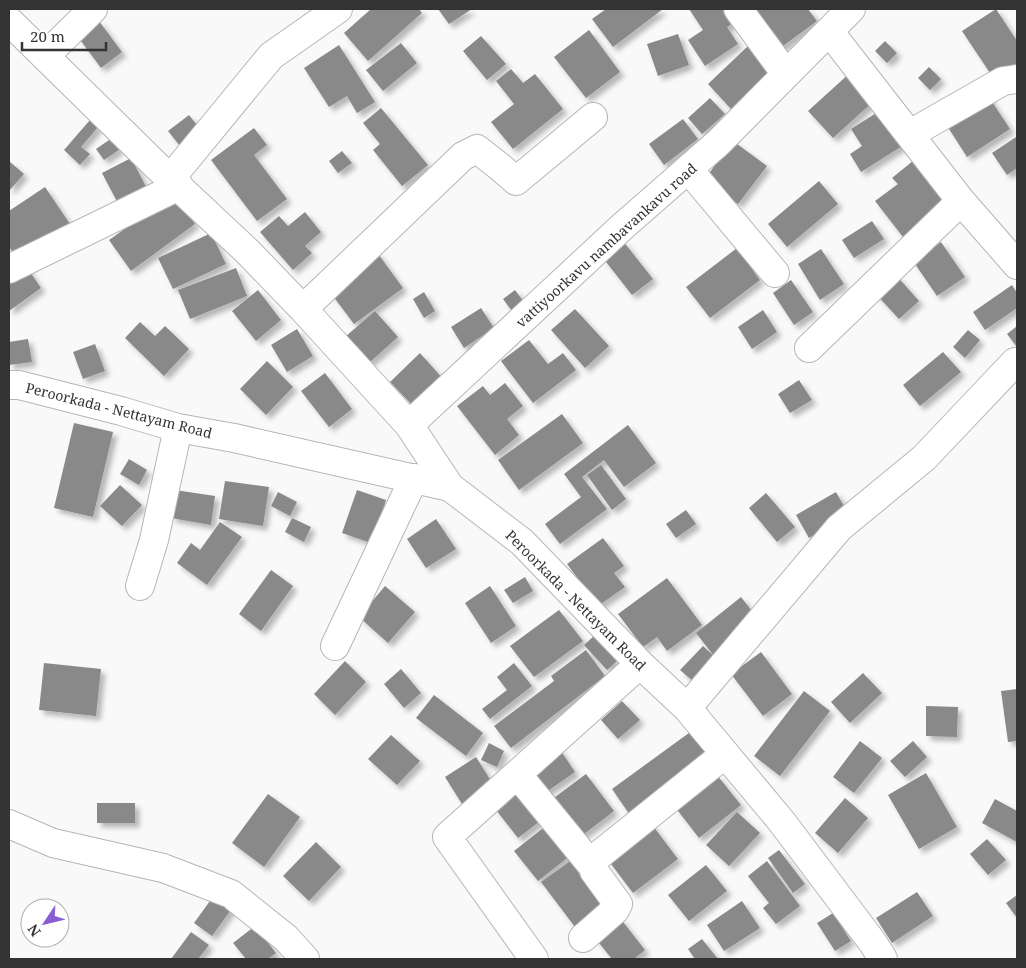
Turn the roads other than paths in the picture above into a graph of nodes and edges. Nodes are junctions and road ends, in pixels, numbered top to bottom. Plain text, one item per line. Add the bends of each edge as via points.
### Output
1 (93, 9) edge
2 (338, 9) edge
3 (738, 9) edge
4 (840, 16) edge
5 (9, 21) edge
6 (28, 50) edge
7 (786, 74) junction
8 (1017, 79) edge
9 (593, 116) dead end
10 (910, 134) junction
11 (689, 170) junction
12 (174, 182) junction
13 (961, 201) junction
14 (1017, 265) edge
15 (9, 269) edge
16 (775, 273) dead end
17 (303, 309) junction
18 (809, 348) dead end
19 (1015, 362) dead end
20 (9, 385) edge
21 (409, 426) junction
22 (178, 428) junction
23 (414, 478) junction
24 (450, 487) junction
25 (140, 586) dead end
26 (335, 646) dead end
27 (640, 664) junction
28 (687, 708) junction
29 (725, 754) junction
30 (517, 774) junction
31 (9, 824) edge
32 (593, 867) junction
33 (583, 938) dead end
34 (305, 959) edge
35 (534, 959) edge
36 (883, 959) edge

1 - 6 street
2 - 12 street via 271,56
3 - 7 street
4 - 7 street, vattiyoorkavu nambavankavu road
4 - 10 street
5 - 6 street
6 - 12 street
7 - 11 street, vattiyoorkavu nambavankavu road
8 - 10 street via 1004,81
9 - 17 street via 516,181 477,149 463,156
10 - 13 street
11 - 16 street
11 - 21 street, vattiyoorkavu nambavankavu road via 616,233
12 - 15 street
12 - 17 street
13 - 14 street
13 - 18 street
17 - 21 street
19 - 28 street via 924,458 838,528
20 - 22 street, Peroorkada - Nettayam Road
21 - 24 street
22 - 23 street, Peroorkada - Nettayam Road
22 - 25 street via 154,540
23 - 24 street, Peroorkada - Nettayam Road
23 - 26 street
24 - 27 street, Peroorkada - Nettayam Road via 522,542
27 - 28 street, Peroorkada - Nettayam Road
27 - 30 street
28 - 29 street, Peroorkada - Nettayam Road
29 - 32 street via 594,859
29 - 36 street, Peroorkada - Nettayam Road via 782,822
30 - 32 street
30 - 35 street via 447,837
31 - 34 street via 53,843 163,868 230,894 286,938
32 - 33 street via 618,904

